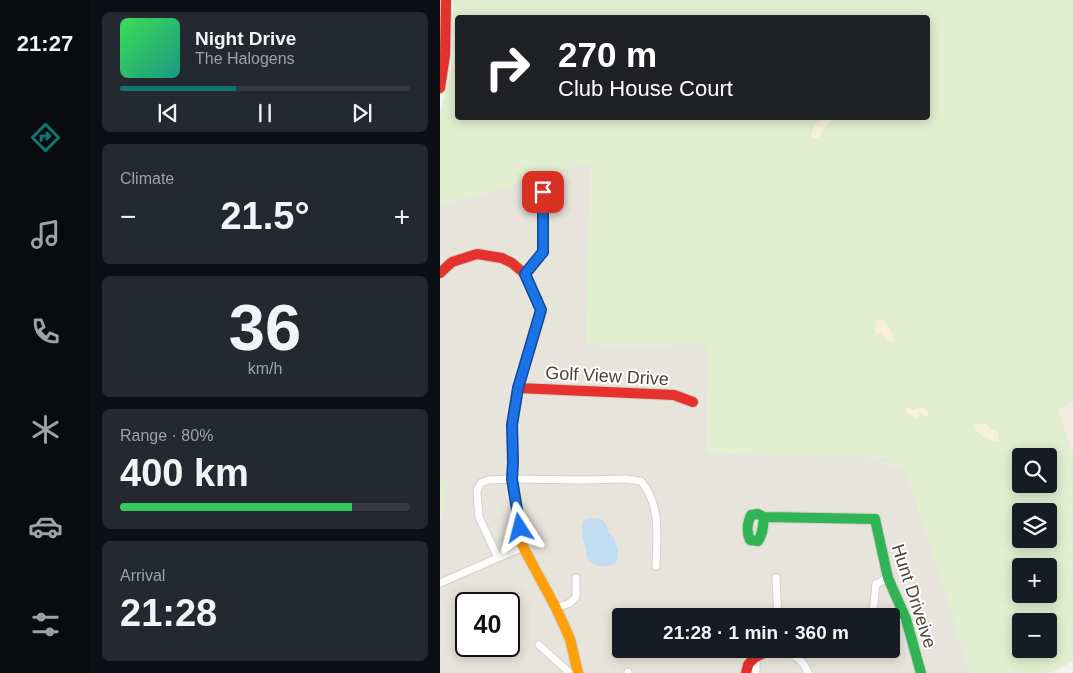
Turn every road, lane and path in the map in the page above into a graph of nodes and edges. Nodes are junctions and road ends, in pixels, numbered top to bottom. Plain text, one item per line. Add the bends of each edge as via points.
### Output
1 (446, 0) edge
2 (440, 88) edge
3 (543, 192) dead end
4 (440, 273) edge
5 (525, 274) junction
6 (518, 388) junction
7 (693, 402) dead end
8 (512, 479) junction
9 (764, 517) dead end
10 (523, 547) junction
11 (498, 558) junction
12 (656, 566) dead end
13 (576, 578) dead end
14 (776, 578) dead end
15 (888, 578) junction
16 (440, 583) edge
17 (556, 608) junction
18 (778, 608) edge
19 (873, 608) edge
20 (900, 617) edge
21 (906, 617) junction
22 (539, 645) dead end
23 (799, 658) edge
24 (756, 659) joint
25 (570, 673) edge
26 (578, 673) edge
27 (746, 673) edge
28 (756, 673) edge
29 (808, 673) edge
30 (921, 673) edge

1 - 2 street via 445,55
3 - 5 street via 543,252
4 - 5 street via 452,262 477,254 512,262
5 - 6 street via 541,310
6 - 7 street, Golf View Drive via 674,395
6 - 8 street via 512,425
8 - 10 street
8 - 11 street via 488,480 477,492 480,516
8 - 12 street via 641,481 654,507
9 - 15 street, Hunt Driveive via 875,519
10 - 11 street
10 - 17 street
11 - 16 street
13 - 17 street via 576,597
14 - 18 street
15 - 19 street via 876,584
15 - 21 street, Hunt Driveive
17 - 26 street via 570,639
20 - 21 street
21 - 30 street, Hunt Driveive
22 - 25 street
23 - 29 street
24 - 27 street via 749,663
24 - 28 street

